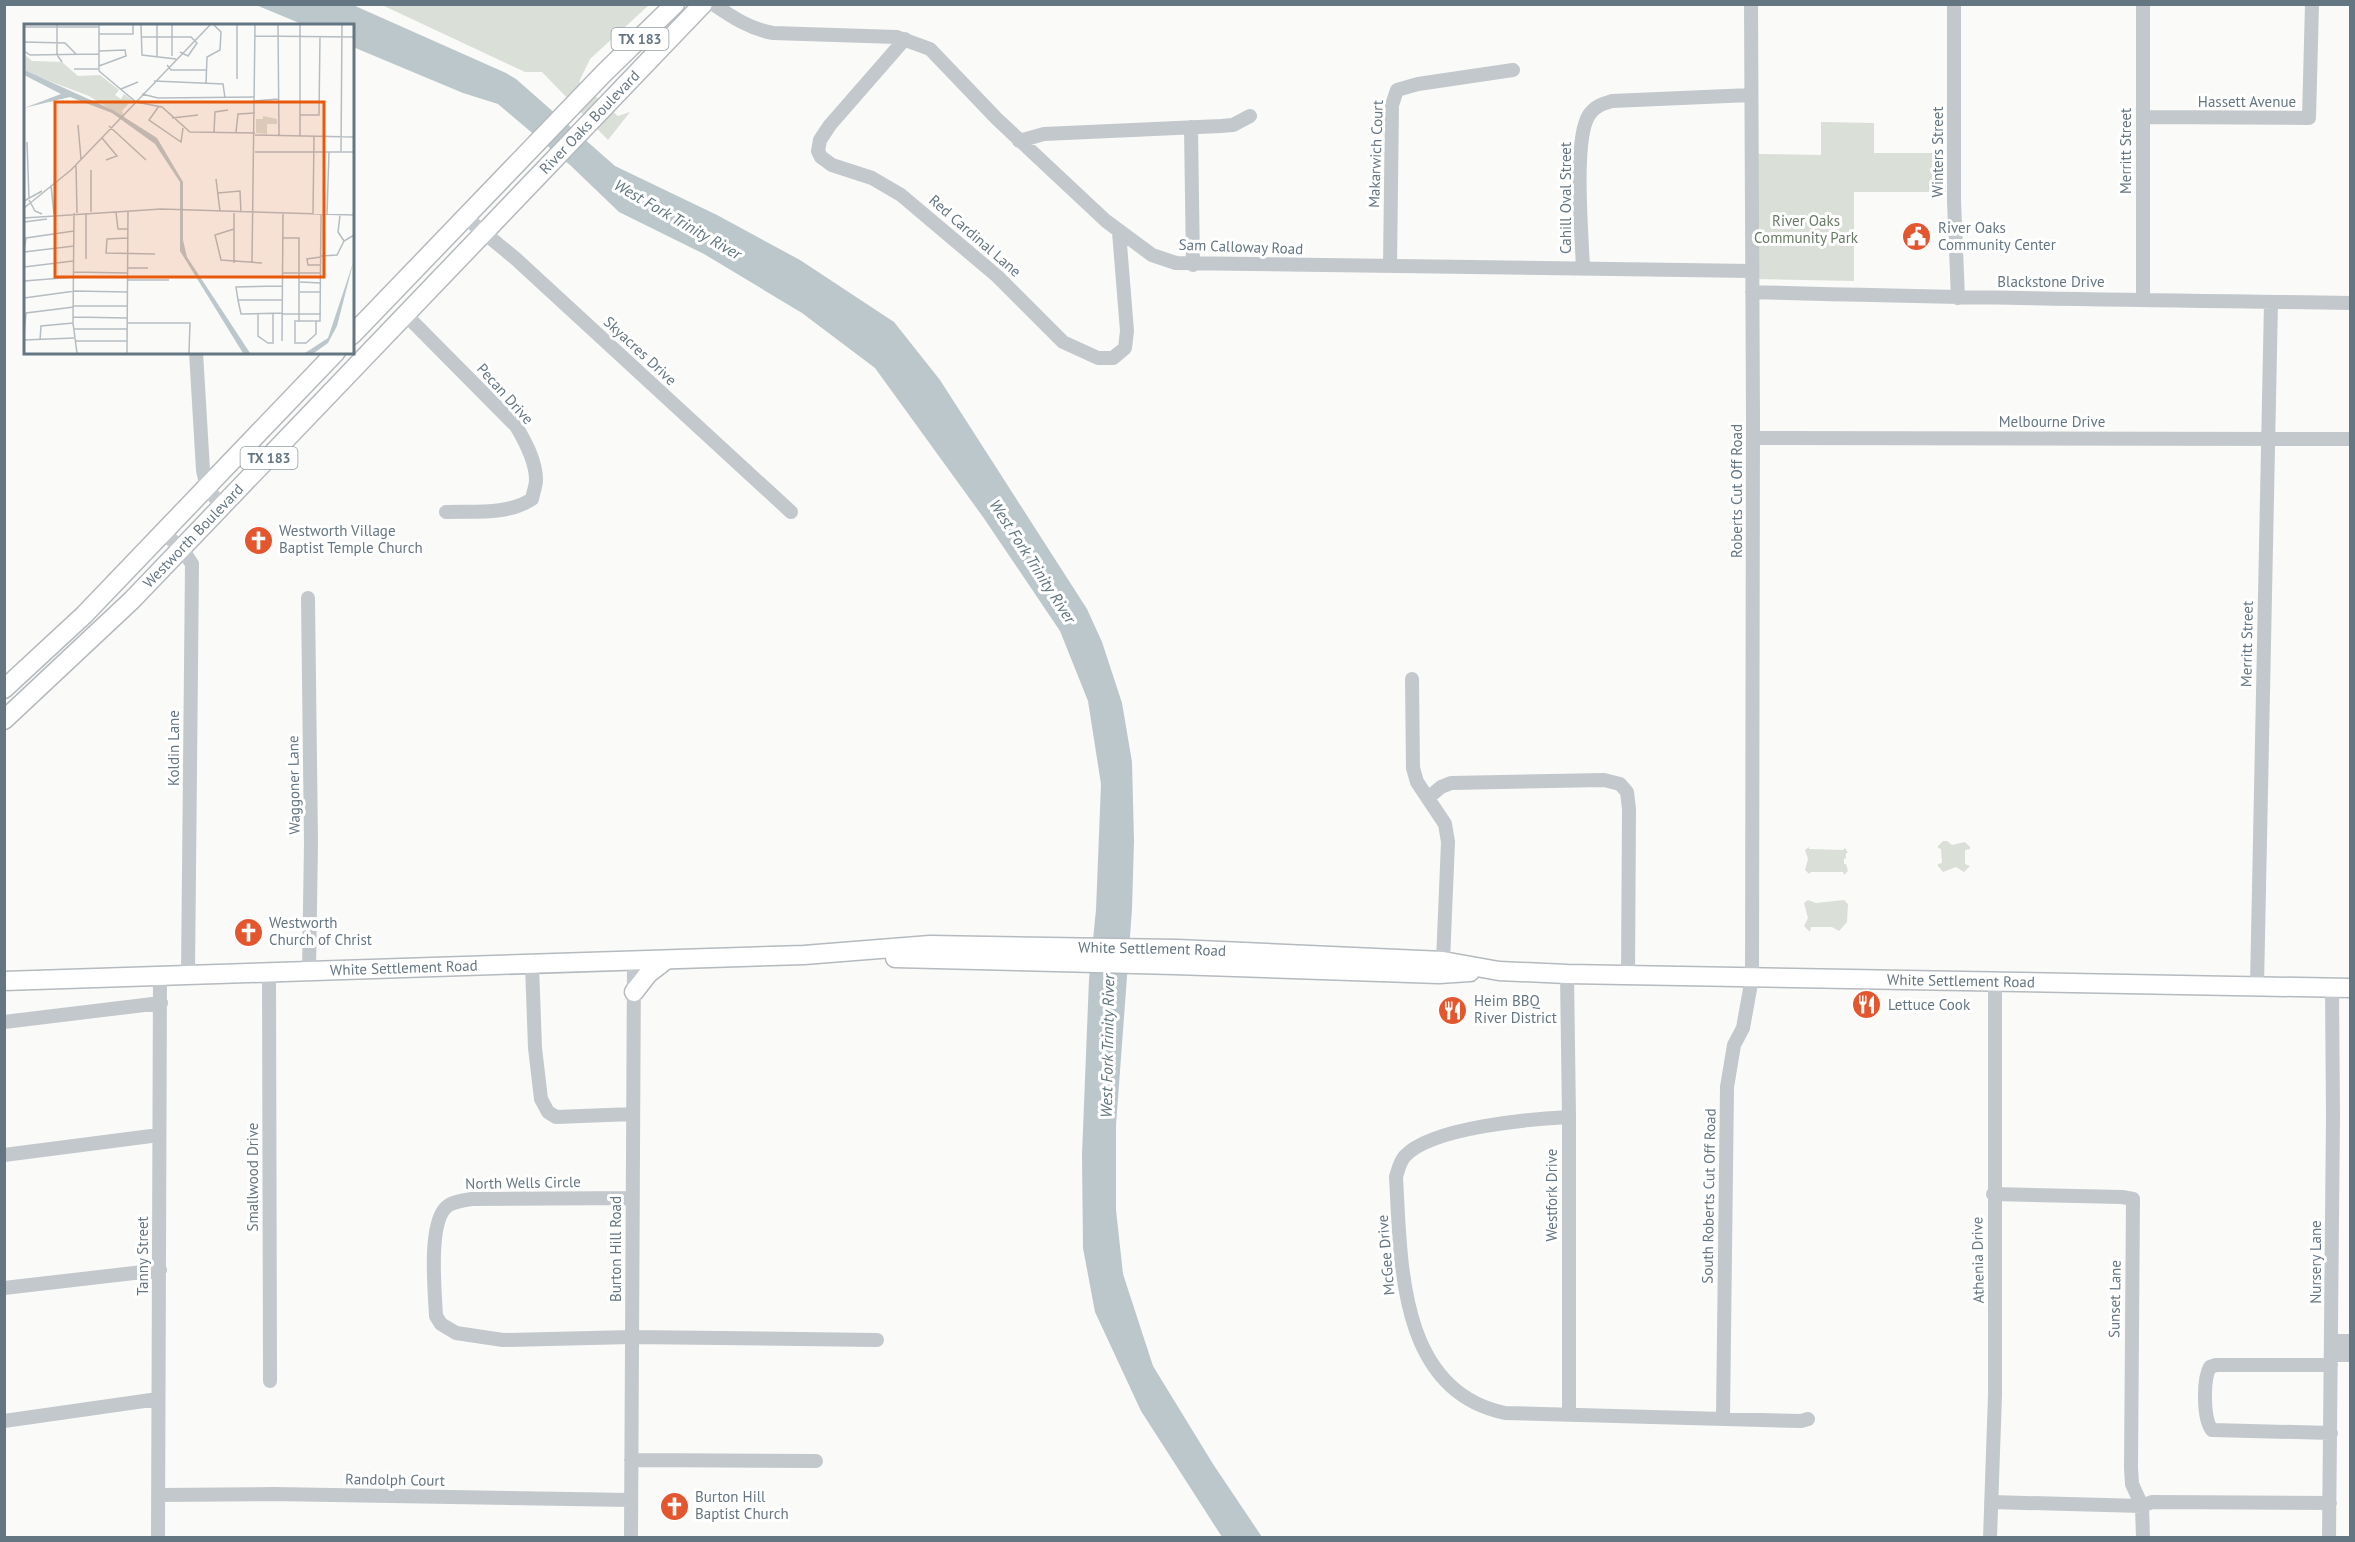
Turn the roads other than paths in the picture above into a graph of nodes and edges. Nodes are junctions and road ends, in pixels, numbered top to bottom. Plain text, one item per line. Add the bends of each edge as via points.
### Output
1 (675, 4) edge
2 (703, 4) edge
3 (713, 4) edge
4 (1751, 4) edge
5 (1954, 4) edge
6 (2143, 4) edge
7 (2312, 4) edge
8 (905, 39) junction
9 (1513, 70) dead end
10 (1751, 95) junction
11 (1250, 116) dead end
12 (2143, 117) junction
13 (1191, 127) junction
14 (1019, 141) junction
15 (526, 188) joint
16 (465, 217) junction
17 (1119, 232) junction
18 (483, 233) junction
19 (1193, 264) junction
20 (1390, 266) junction
21 (1582, 269) junction
22 (1752, 271) junction
23 (1752, 292) junction
24 (1958, 298) junction
25 (2143, 298) junction
26 (2271, 302) junction
27 (2350, 303) edge
28 (406, 315) junction
29 (354, 333) edge
30 (196, 354) edge
31 (334, 354) edge
32 (1753, 438) junction
33 (2268, 439) junction
34 (2350, 439) edge
35 (207, 489) junction
36 (224, 506) junction
37 (446, 512) dead end
38 (790, 512) dead end
39 (165, 532) junction
40 (182, 549) junction
41 (308, 598) dead end
42 (1412, 679) dead end
43 (4, 688) edge
44 (4, 720) edge
45 (1428, 798) junction
46 (667, 960) junction
47 (1443, 960) junction
48 (634, 961) junction
49 (532, 964) junction
50 (1409, 967) junction
51 (1499, 971) junction
52 (309, 972) junction
53 (269, 973) junction
54 (188, 974) junction
55 (160, 975) junction
56 (1567, 975) junction
57 (1628, 976) junction
58 (1752, 978) junction
59 (4, 981) edge
60 (1995, 982) junction
61 (2257, 986) junction
62 (2332, 987) junction
63 (2350, 988) edge
64 (634, 992) junction
65 (161, 1003) junction
66 (4, 1022) edge
67 (633, 1114) junction
68 (1569, 1117) junction
69 (159, 1135) junction
70 (4, 1155) edge
71 (1993, 1194) junction
72 (633, 1198) junction
73 (160, 1270) junction
74 (4, 1287) edge
75 (632, 1337) junction
76 (877, 1340) dead end
77 (2350, 1341) edge
78 (2331, 1354) junction
79 (2350, 1355) edge
80 (270, 1381) dead end
81 (158, 1400) junction
82 (1569, 1415) junction
83 (1723, 1418) junction
84 (1808, 1419) dead end
85 (4, 1421) edge
86 (2331, 1433) junction
87 (632, 1460) junction
88 (816, 1461) dead end
89 (158, 1495) junction
90 (631, 1500) junction
91 (1991, 1502) junction
92 (2330, 1503) junction
93 (2142, 1506) junction
94 (155, 1537) edge
95 (631, 1538) edge
96 (1990, 1538) edge
97 (2143, 1538) edge
98 (2330, 1538) edge

1 - 16 main road, River Oaks Boulevard / TX 183
2 - 15 main road, River Oaks Boulevard / TX 183
3 - 8 street, Sam Calloway Road via 760,31
4 - 10 street, Roberts Cut Off Road
5 - 24 street, Winters Street
6 - 12 street, Merritt Street
7 - 12 street, Hassett Avenue via 2309,117
8 - 14 street, Sam Calloway Road via 930,49
8 - 17 street, Red Cardinal Lane via 830,125 820,140 821,156 832,165 872,178 901,195 997,276 1064,342 1098,358 1113,358 1125,348
9 - 20 street, Makarwich Court via 1397,90 1392,105
10 - 21 street, Cahill Oval Street via 1612,101 1597,106 1587,117 1581,145
10 - 22 street, Roberts Cut Off Road
11 - 13 street via 1233,125
12 - 25 street, Merritt Street
13 - 14 street via 1044,134
13 - 19 street
14 - 17 street, Sam Calloway Road
15 - 18 main road, Westworth Boulevard / TX 183
16 - 18 street, Skyacres Drive
16 - 29 main road, TX 183
17 - 19 street, Sam Calloway Road via 1152,255
18 - 28 main road, Westworth Boulevard / TX 183
18 - 38 street, Skyacres Drive
19 - 20 street, Sam Calloway Road
20 - 21 street, Sam Calloway Road
21 - 22 street, Sam Calloway Road
22 - 23 street, Roberts Cut Off Road
23 - 24 street, Blackstone Drive
23 - 32 street, Roberts Cut Off Road
24 - 25 street, Blackstone Drive
25 - 26 street, Blackstone Drive
26 - 27 street, Blackstone Drive
26 - 33 street, Merritt Street
28 - 36 main road, Westworth Boulevard / TX 183
28 - 37 street, Pecan Drive via 516,426 532,459 536,480 532,499 505,509
30 - 35 street
31 - 35 main road, Westworth Boulevard / TX 183
32 - 33 street, Melbourne Drive
32 - 58 street, Roberts Cut Off Road
33 - 34 street, Melbourne Drive
33 - 61 street, Merritt Street
35 - 36 street
35 - 39 main road, Westworth Boulevard / TX 183
36 - 40 main road, Westworth Boulevard / TX 183
39 - 40 street, Koldin Lane
39 - 43 main road, Westworth Boulevard / TX 183 via 84,615
40 - 44 main road, Westworth Boulevard / TX 183
40 - 54 street, Koldin Lane via 192,564
41 - 52 street, Waggoner Lane
42 - 45 street via 1413,768
45 - 47 street via 1445,824 1448,842
45 - 57 street via 1451,783 1620,783 1627,792 1629,809
46 - 48 main road, White Settlement Road
46 - 50 main road, White Settlement Road via 1051,954
46 - 64 main road via 648,974
47 - 50 main road, White Settlement Road
47 - 51 main road, White Settlement Road
48 - 49 main road, White Settlement Road
48 - 64 street, Burton Hill Road
49 - 52 main road, White Settlement Road
49 - 67 street via 535,1048 541,1099 548,1113 556,1117
50 - 51 main road, White Settlement Road via 1439,975
51 - 56 main road, White Settlement Road
52 - 53 main road, White Settlement Road
53 - 54 main road, White Settlement Road
53 - 80 street, Smallwood Drive
54 - 55 main road, White Settlement Road
55 - 59 main road, White Settlement Road
55 - 65 street, Tanny Street
56 - 57 main road, White Settlement Road
56 - 68 street, Westfork Drive
57 - 58 main road, White Settlement Road
58 - 60 main road, White Settlement Road
58 - 83 street, South Roberts Cut Off Road via 1727,1087
60 - 61 main road, White Settlement Road
60 - 71 street, Athenia Drive
61 - 62 main road, White Settlement Road
62 - 63 main road, White Settlement Road
62 - 78 street, Nursery Lane
64 - 67 street, Burton Hill Road
65 - 66 street
65 - 69 street, Tanny Street
67 - 72 street, Burton Hill Road
68 - 82 street, Westfork Drive
68 - 82 street, McGee Drive via 1485,1126 1425,1143 1406,1155 1396,1177 1406,1298 1416,1332 1434,1364 1453,1390 1488,1410
69 - 70 street
69 - 73 street, Tanny Street
71 - 91 street, Athenia Drive via 1995,1395
71 - 93 street, Sunset Lane via 2133,1199 2131,1468 2132,1484
72 - 75 street, Burton Hill Road
72 - 75 street, North Wells Circle via 472,1199 450,1204 439,1218 436,1232 436,1316 456,1334 502,1340
73 - 74 street
73 - 81 street, Tanny Street
75 - 76 street
75 - 87 street, Burton Hill Road
77 - 78 street
78 - 79 street
78 - 86 street, Nursery Lane
78 - 86 street via 2210,1367 2206,1378 2206,1416 2212,1430
81 - 85 street
81 - 89 street, Tanny Street
82 - 83 street, McGee Drive
83 - 84 street, McGee Drive
86 - 92 street, Nursery Lane
87 - 88 street
87 - 90 street, Burton Hill Road
89 - 90 street, Randolph Court
89 - 94 street, Tanny Street
90 - 95 street, Burton Hill Road
91 - 93 street
91 - 96 street, Athenia Drive
92 - 93 street via 2152,1502
92 - 98 street, Nursery Lane
93 - 97 street, Sunset Lane

